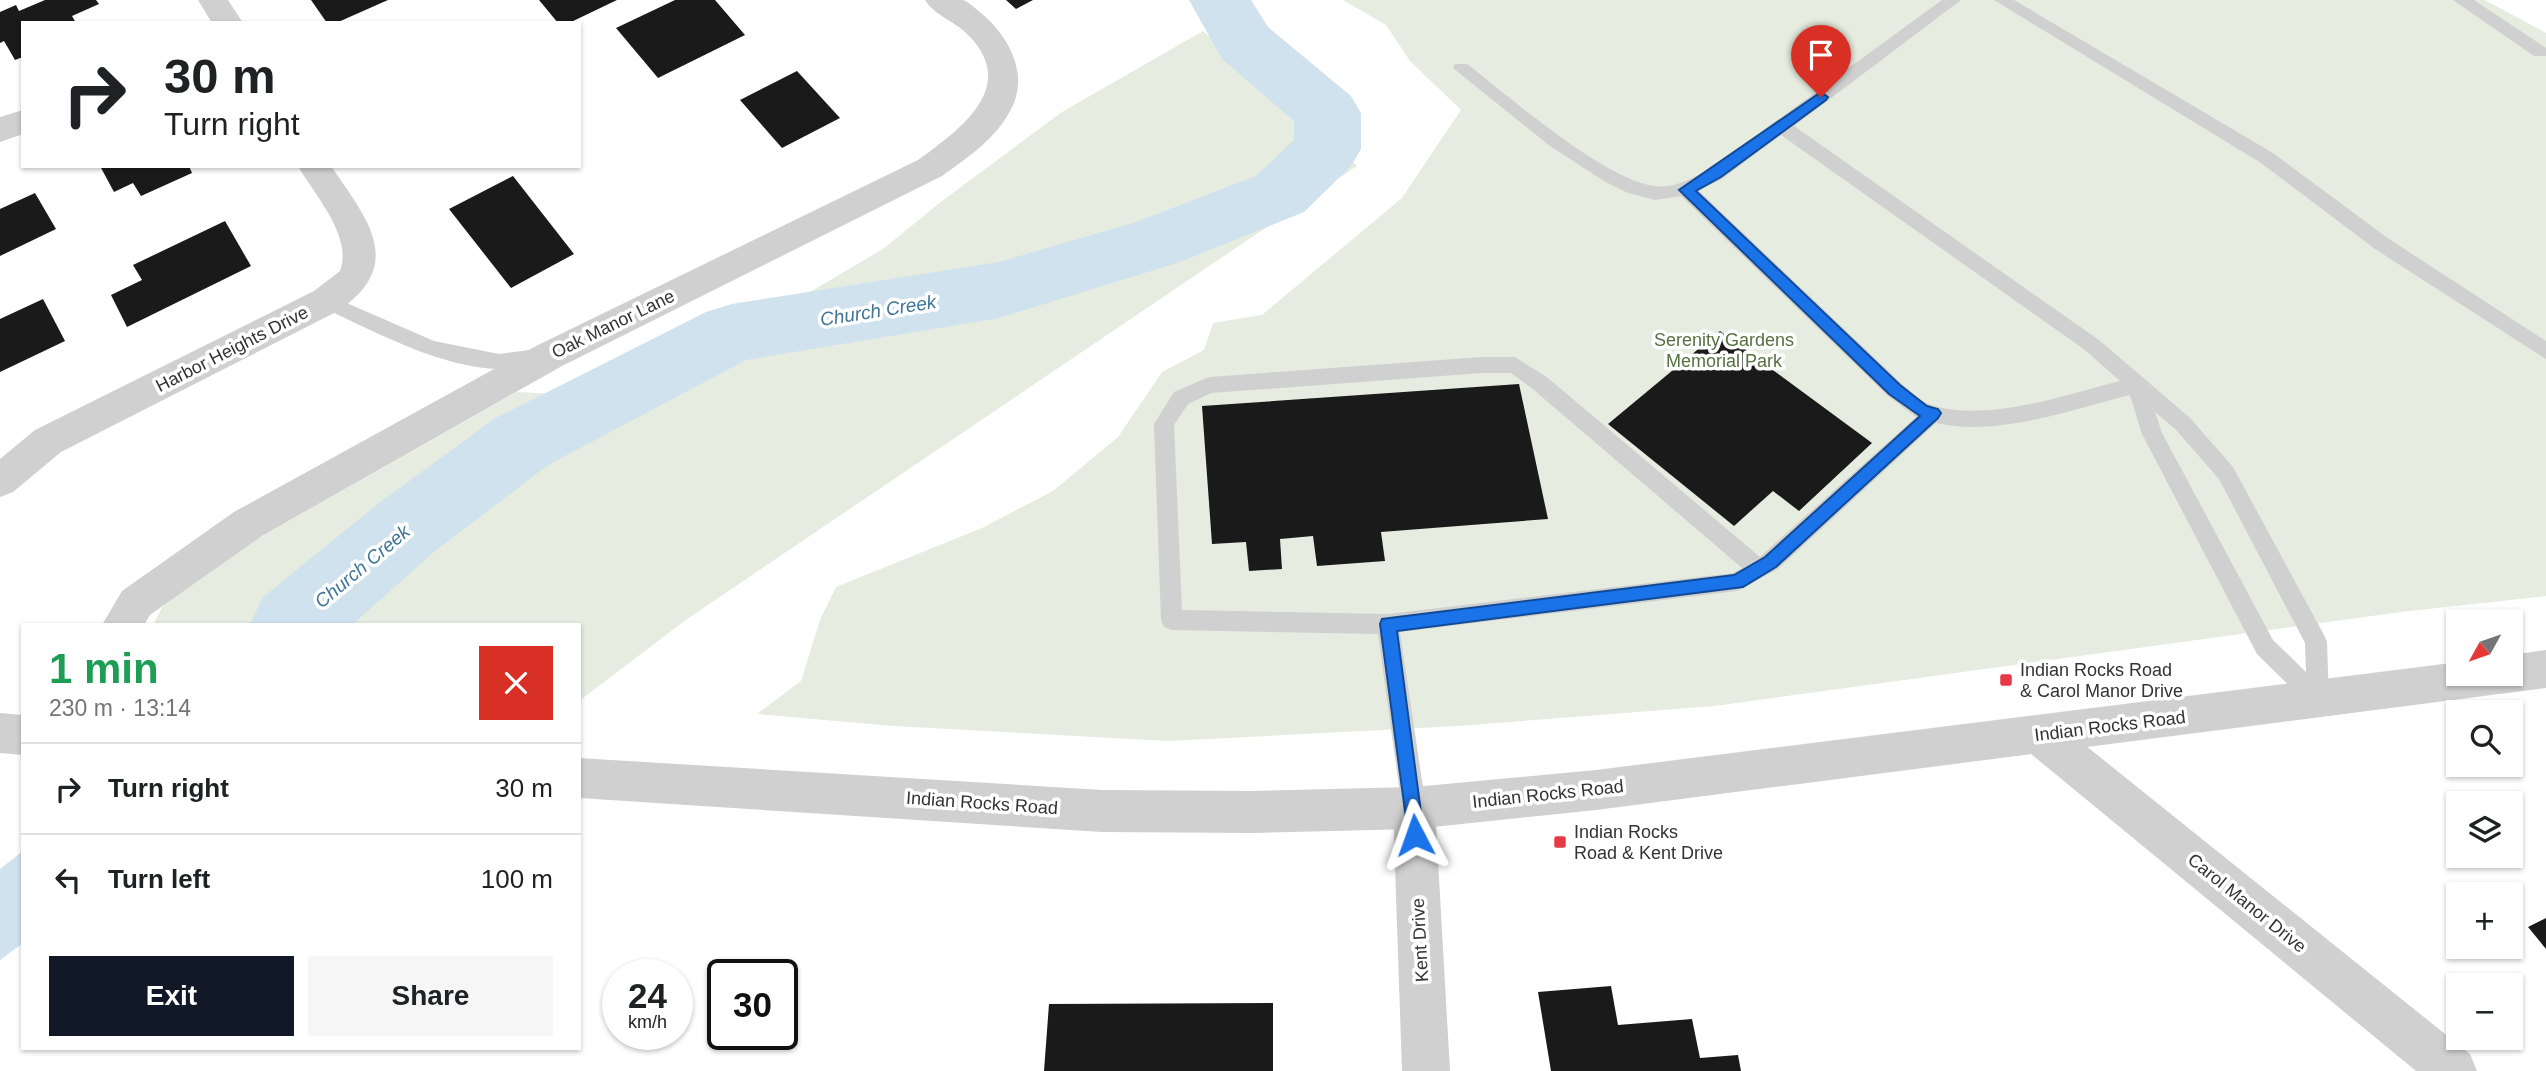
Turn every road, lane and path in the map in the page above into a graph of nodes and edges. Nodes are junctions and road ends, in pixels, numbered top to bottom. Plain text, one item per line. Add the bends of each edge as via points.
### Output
1 (213, 0) edge
2 (940, 0) edge
3 (1953, 0) edge
4 (2002, 0) edge
5 (2460, 0) edge
6 (227, 21) edge
7 (2540, 52) dead end
8 (1461, 68) dead end
9 (21, 122) edge
10 (1782, 126) junction
11 (0, 130) edge
12 (315, 168) edge
13 (1686, 190) junction
14 (326, 301) junction
15 (2546, 351) edge
16 (549, 356) junction
17 (2137, 385) junction
18 (1933, 413) junction
19 (0, 481) edge
20 (1759, 569) junction
21 (123, 623) edge
22 (1388, 624) junction
23 (2546, 669) edge
24 (2524, 672) edge
25 (2446, 682) edge
26 (2318, 699) junction
27 (0, 733) edge
28 (21, 735) edge
29 (2040, 735) junction
30 (581, 778) edge
31 (1414, 808) junction
32 (1426, 1071) edge
33 (2453, 1071) edge

1 - 6 street
2 - 16 street, Oak Manor Lane via 962,12 994,44 1004,74 997,108 972,136 930,168
3 - 10 lane
4 - 15 lane via 2267,158 2382,244
5 - 7 lane
8 - 13 lane via 1623,185 1654,193
9 - 11 street
10 - 13 lane
10 - 17 lane via 2092,345
12 - 14 street, Harbor Heights Drive via 358,240 362,261 353,280
13 - 18 lane via 1895,390
14 - 16 lane via 431,348 499,362
14 - 19 street, Harbor Heights Drive via 48,441
16 - 21 street, Oak Manor Lane via 248,524 135,603
17 - 18 lane via 1998,417 1953,419
17 - 26 lane via 2152,434 2265,647
17 - 26 lane via 2183,424 2226,473 2316,642
18 - 20 lane
20 - 22 lane via 1737,582
20 - 22 lane via 1515,365 1209,385 1181,398 1164,424 1172,620
22 - 31 lane
23 - 24 street, Indian Rocks Road
25 - 26 street, Indian Rocks Road
26 - 29 street, Indian Rocks Road
27 - 28 street
29 - 31 street, Indian Rocks Road
29 - 33 street, Carol Manor Drive
30 - 31 street, Indian Rocks Road via 1102,811
31 - 32 street, Kent Drive

